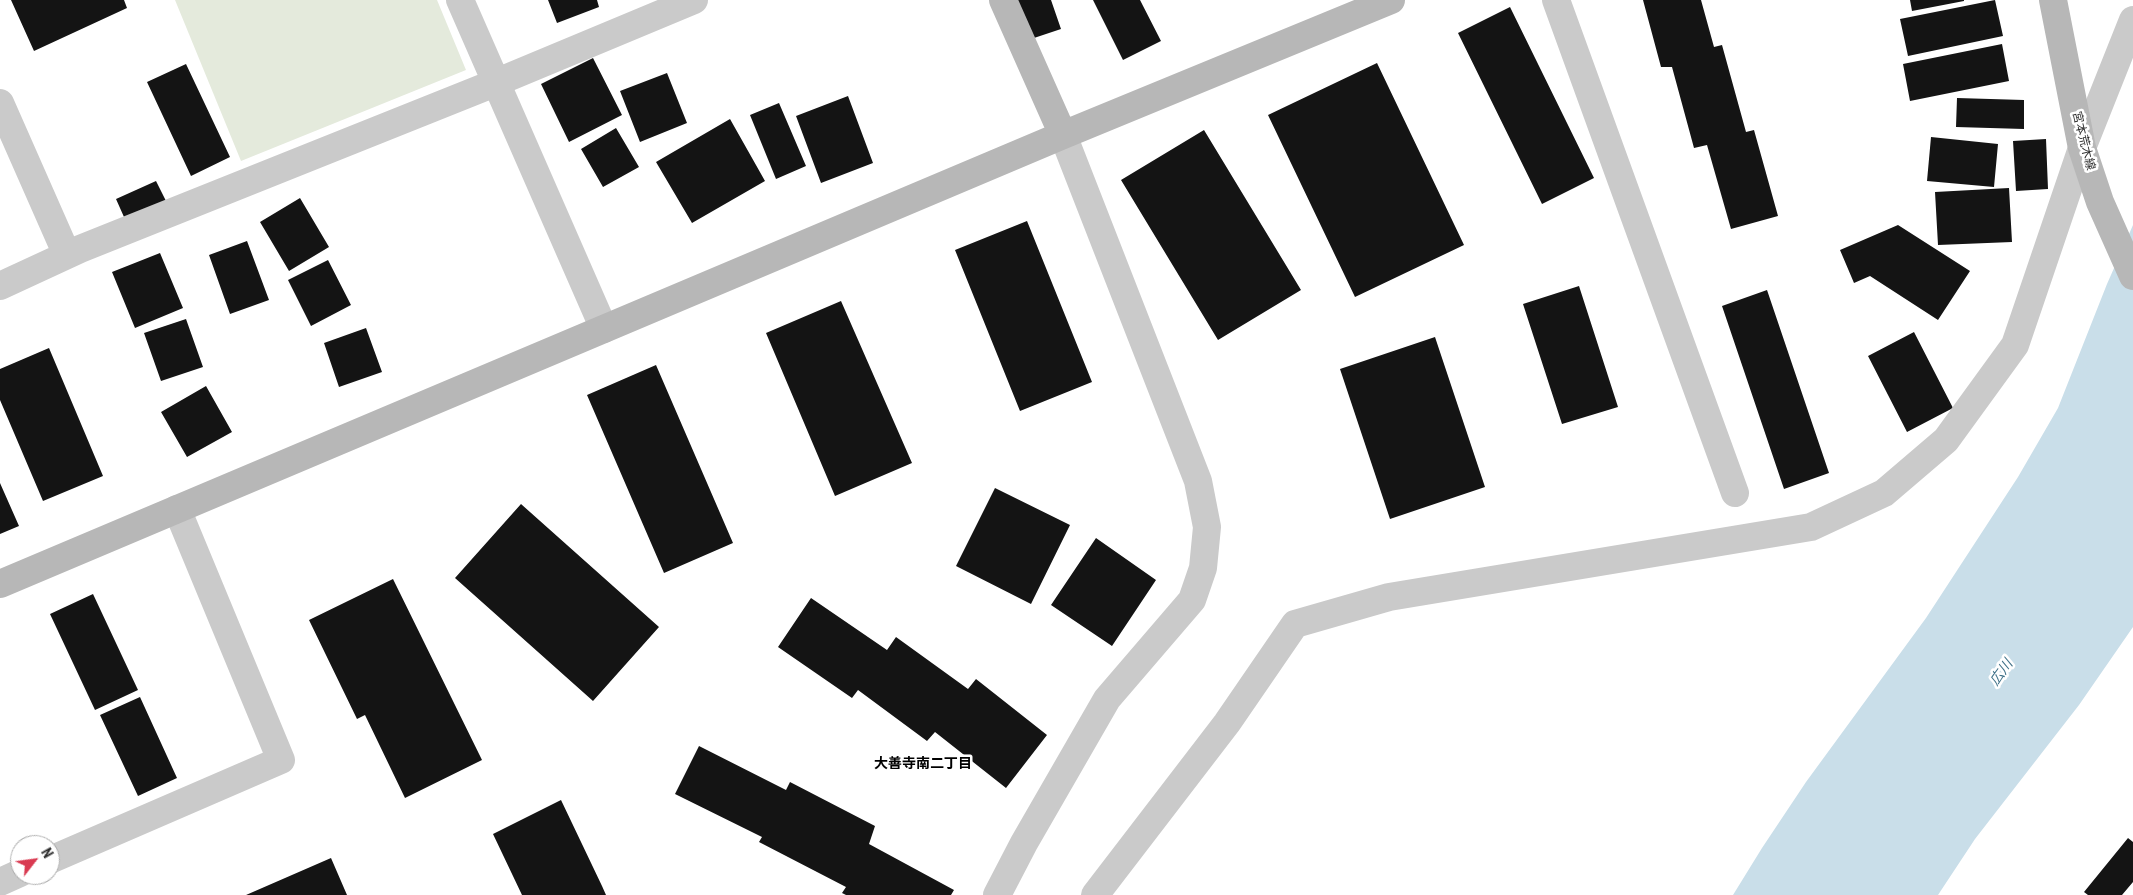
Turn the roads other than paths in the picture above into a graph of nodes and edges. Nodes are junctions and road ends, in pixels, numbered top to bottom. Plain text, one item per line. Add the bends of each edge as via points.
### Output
1 (460, 0) edge
2 (694, 0) edge
3 (1003, 0) edge
4 (1391, 0) edge
5 (1556, 0) edge
6 (2053, 0) edge
7 (2133, 20) edge
8 (495, 83) junction
9 (0, 103) edge
10 (1063, 135) junction
11 (2082, 148) junction
12 (67, 255) junction
13 (2133, 276) edge
14 (0, 286) edge
15 (604, 329) junction
16 (1735, 493) dead end
17 (177, 509) junction
18 (0, 584) edge
19 (60, 856) edge
20 (997, 895) edge
21 (1095, 895) edge

1 - 8 street
2 - 8 street
3 - 10 street
4 - 10 street
5 - 16 street
6 - 11 street, 宮本荒木線
7 - 11 street
8 - 12 street
8 - 15 street
9 - 12 street
10 - 15 street
10 - 20 street via 1198,481 1207,527 1202,568 1192,600 1107,699
11 - 13 street, 宮本荒木線 via 2100,202
11 - 21 street via 2015,345 1946,440 1884,493 1811,527 1389,597 1295,624 1227,723
12 - 14 street
15 - 17 street
17 - 18 street
17 - 19 street via 282,760

